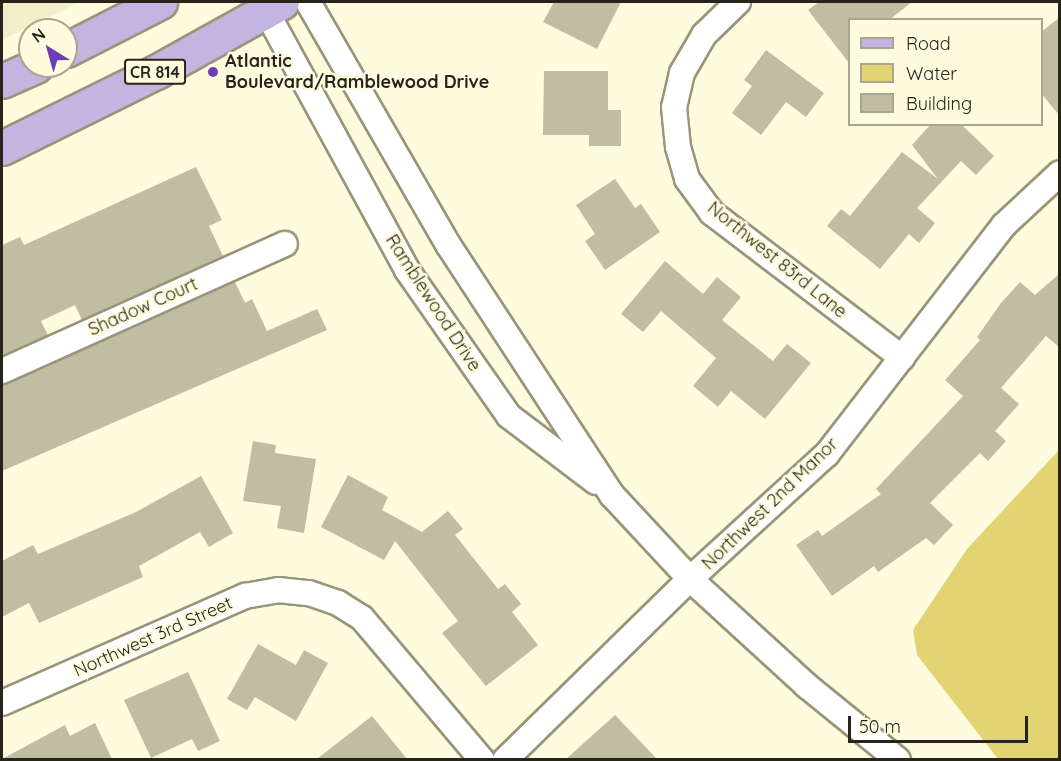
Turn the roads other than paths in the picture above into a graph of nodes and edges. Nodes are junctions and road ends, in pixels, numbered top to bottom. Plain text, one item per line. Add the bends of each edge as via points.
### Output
1 (160, 2) edge
2 (308, 2) edge
3 (738, 2) edge
4 (274, 6) edge
5 (78, 44) edge
6 (18, 74) edge
7 (2, 81) edge
8 (2, 148) edge
9 (1059, 173) edge
10 (285, 244) dead end
11 (902, 358) junction
12 (2, 370) edge
13 (612, 495) junction
14 (690, 579) junction
15 (2, 703) edge
16 (482, 759) edge
17 (505, 759) edge
18 (898, 759) edge

1 - 5 main road
2 - 13 street, Ramblewood Drive via 448,246
3 - 11 street, Northwest 83rd Lane via 704,35 682,73 674,107 678,147 687,179 712,213
4 - 8 main road, CR 814 via 156,72
4 - 13 street, Ramblewood Drive via 407,270 509,416
6 - 7 main road
9 - 11 street, Northwest 2nd Manor via 1004,225
10 - 12 street, Shadow Court
11 - 14 street, Northwest 2nd Manor via 827,454
13 - 14 street, Ramblewood Drive
14 - 17 street, Northwest 2nd Manor
14 - 18 street, Ramblewood Drive via 807,686
15 - 16 street, Northwest 3rd Street via 245,596 278,590 309,593 338,603 362,618

